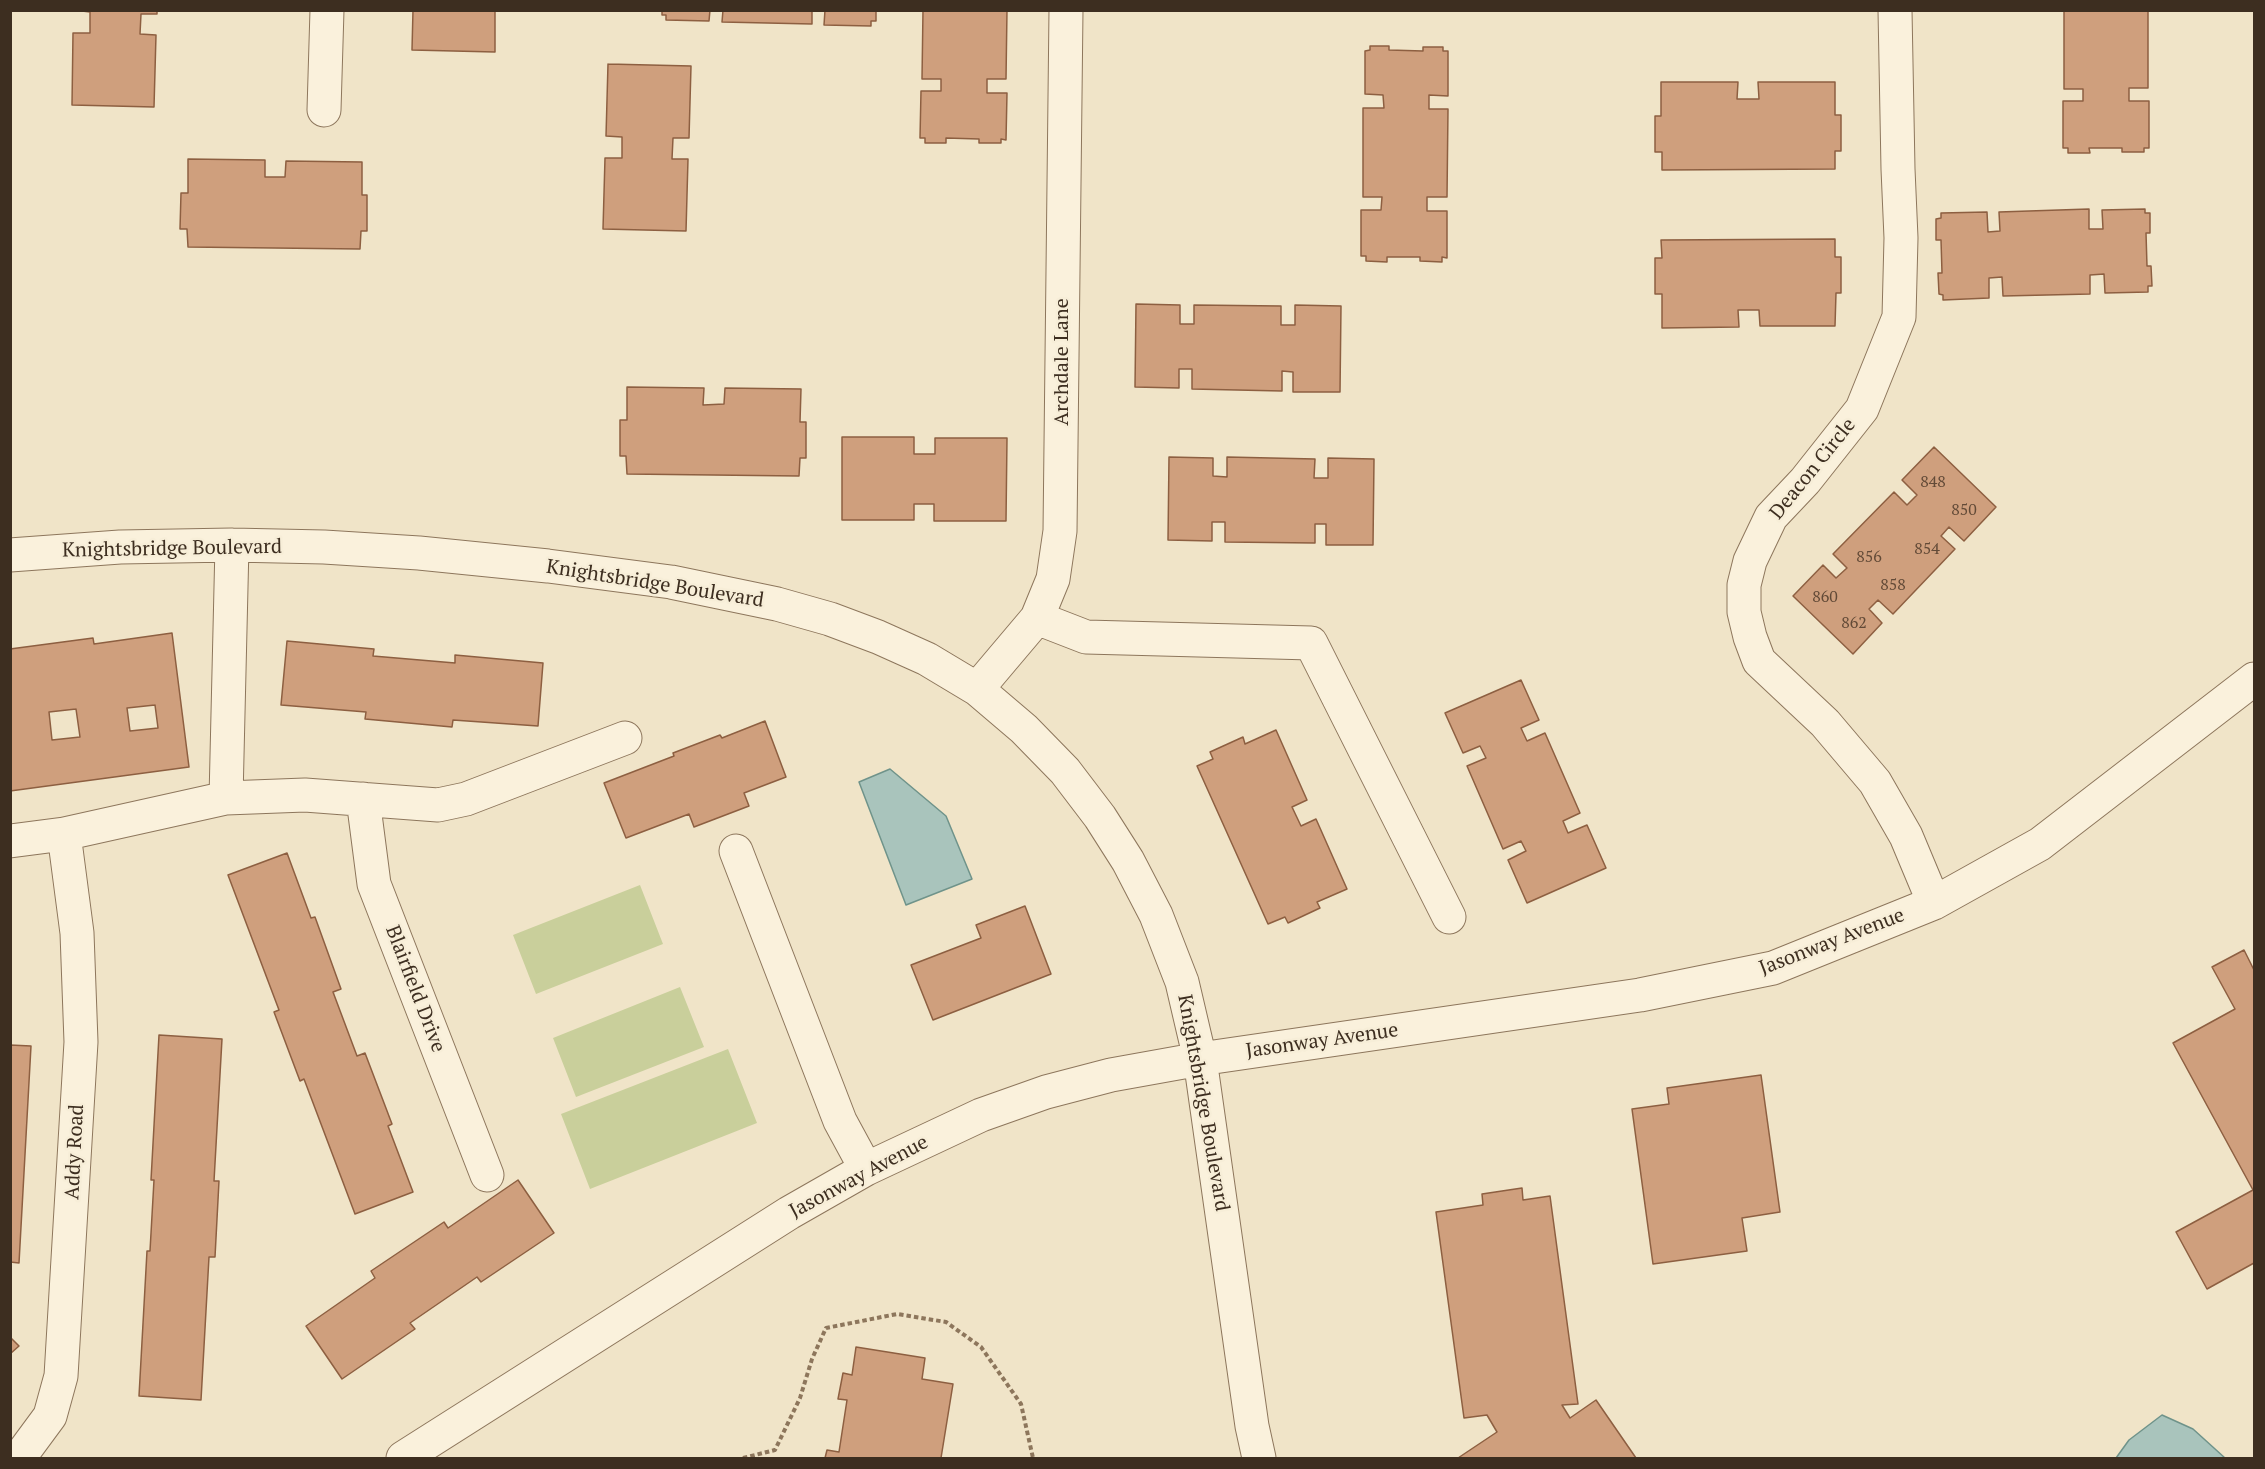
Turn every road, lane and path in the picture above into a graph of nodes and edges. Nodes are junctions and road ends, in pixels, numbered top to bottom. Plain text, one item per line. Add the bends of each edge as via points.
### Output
1 (327, 10) edge
2 (1066, 10) edge
3 (1895, 10) edge
4 (324, 110) dead end
5 (232, 545) junction
6 (10, 555) edge
7 (1037, 618) junction
8 (2254, 679) edge
9 (977, 689) junction
10 (625, 738) dead end
11 (226, 798) junction
12 (363, 799) junction
13 (64, 834) junction
14 (10, 841) edge
15 (736, 851) dead end
16 (1934, 903) junction
17 (1449, 917) dead end
18 (1200, 1059) junction
19 (866, 1169) junction
20 (487, 1175) dead end
21 (19, 1458) edge
22 (403, 1458) edge
23 (743, 1458) edge
24 (1033, 1458) edge
25 (1259, 1458) edge

1 - 4 street
2 - 7 street, Archdale Lane via 1060,531 1053,579
3 - 16 street, Deacon Circle via 1901,238 1899,317 1862,409 1805,482 1771,517 1749,561 1744,612 1759,661 1825,723 1875,782 1906,836
5 - 6 street, Knightsbridge Boulevard via 120,547
5 - 9 street, Knightsbridge Boulevard via 419,553 671,582 830,619 927,659
5 - 11 street
7 - 9 street, Archdale Lane
7 - 17 street via 1086,637 1311,643
8 - 16 street, Jasonway Avenue via 2040,844
9 - 18 street, Knightsbridge Boulevard via 1065,771 1128,861 1156,915 1182,982
10 - 12 street via 466,799 438,805
11 - 12 street via 305,795
11 - 13 street
12 - 20 street, Blairfield Drive via 374,884
13 - 14 street
13 - 21 street, Addy Road via 77,933 81,1042 61,1377 50,1416
15 - 19 street via 840,1121
16 - 18 street, Jasonway Avenue via 1773,968 1640,995
18 - 19 street, Jasonway Avenue via 1111,1075 1046,1092 981,1115
18 - 25 street, Knightsbridge Boulevard
19 - 22 street, Jasonway Avenue via 789,1213
23 - 24 path via 775,1450 800,1398 826,1328 897,1314 946,1322 981,1347 1021,1404

